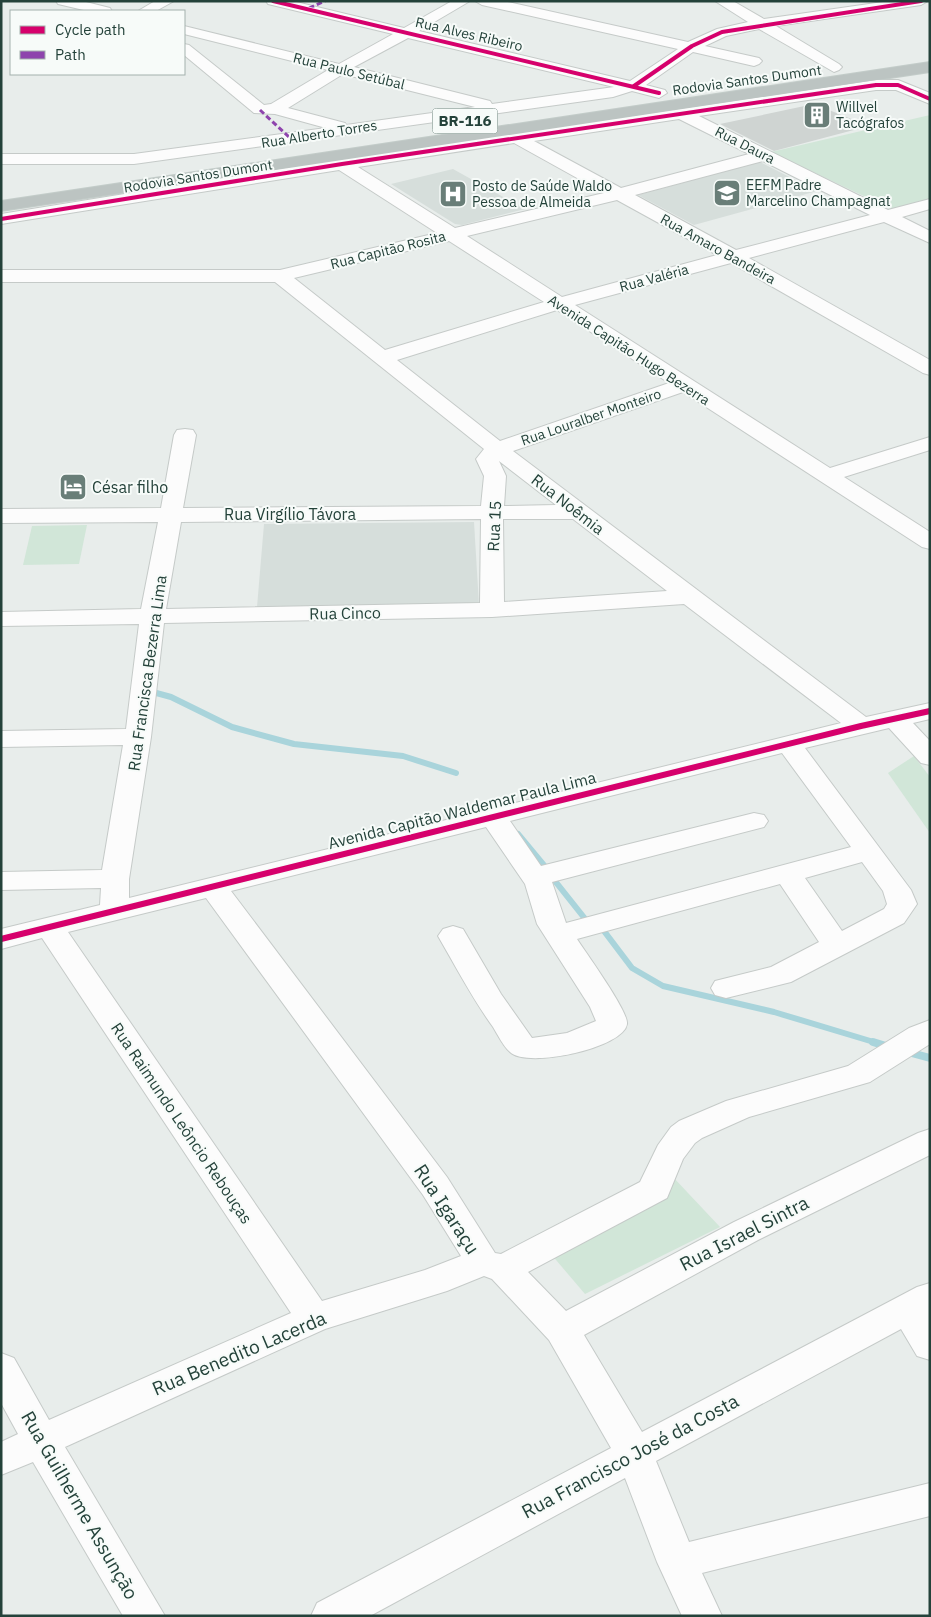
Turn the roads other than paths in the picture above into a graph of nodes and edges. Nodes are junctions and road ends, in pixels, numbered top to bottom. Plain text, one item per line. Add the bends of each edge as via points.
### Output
1 (63, 1) edge
2 (167, 1) edge
3 (273, 1) edge
4 (463, 1) edge
5 (482, 1) edge
6 (722, 1) edge
7 (921, 1) edge
8 (896, 3) edge
9 (313, 4) edge
10 (101, 10) edge
11 (147, 10) edge
12 (922, 17) dead end
13 (762, 24) junction
14 (185, 30) edge
15 (408, 32) junction
16 (692, 46) junction
17 (185, 49) edge
18 (930, 53) edge
19 (754, 61) dead end
20 (834, 67) junction
21 (930, 68) edge
22 (340, 69) junction
23 (634, 86) junction
24 (811, 90) junction
25 (930, 99) edge
26 (663, 100) junction
27 (497, 107) junction
28 (275, 109) junction
29 (513, 114) junction
30 (683, 114) junction
31 (355, 133) junction
32 (511, 135) junction
33 (765, 155) junction
34 (1, 159) edge
35 (336, 160) junction
36 (1, 191) edge
37 (620, 194) junction
38 (930, 204) edge
39 (1, 206) edge
40 (884, 216) junction
41 (1, 219) edge
42 (450, 235) junction
43 (930, 238) edge
44 (734, 257) junction
45 (1, 276) edge
46 (280, 276) junction
47 (557, 304) junction
48 (381, 358) junction
49 (930, 369) edge
50 (684, 385) junction
51 (185, 435) dead end
52 (930, 443) edge
53 (497, 449) junction
54 (826, 476) junction
55 (492, 512) junction
56 (579, 512) junction
57 (172, 514) junction
58 (1, 516) edge
59 (930, 542) edge
60 (688, 597) junction
61 (492, 610) junction
62 (152, 618) junction
63 (1, 619) edge
64 (930, 711) edge
65 (894, 718) junction
66 (861, 726) junction
67 (138, 737) junction
68 (1, 739) edge
69 (789, 744) junction
70 (930, 757) edge
71 (492, 817) junction
72 (754, 822) dead end
73 (867, 852) junction
74 (787, 873) junction
75 (535, 877) junction
76 (115, 879) junction
77 (1, 881) edge
78 (212, 886) junction
79 (115, 912) junction
80 (50, 928) junction
81 (558, 935) junction
82 (453, 936) dead end
83 (1, 939) edge
84 (837, 946) junction
85 (726, 988) dead end
86 (930, 1031) edge
87 (930, 1141) edge
88 (494, 1265) junction
89 (919, 1303) edge
90 (314, 1318) junction
91 (562, 1330) junction
92 (930, 1346) edge
93 (1, 1368) edge
94 (40, 1440) junction
95 (634, 1453) junction
96 (1, 1459) edge
97 (930, 1499) edge
98 (677, 1562) junction
99 (145, 1616) edge
100 (331, 1616) edge
101 (702, 1616) edge

1 - 10 street
2 - 11 street
3 - 9 street, Rua Alves Ribeiro
4 - 15 street
5 - 16 street
6 - 13 street
7 - 8 street
8 - 12 street
8 - 13 street
9 - 15 street, Rua Alves Ribeiro
13 - 16 street via 722,32
13 - 20 street
14 - 22 street, Rua Paulo Setúbal
15 - 22 street
15 - 23 street, Rua Alves Ribeiro
16 - 19 street
16 - 23 street
17 - 28 street via 260,110
18 - 20 highway, Rodovia Santos Dumont / BR-116
20 - 26 highway, Rodovia Santos Dumont / BR-116
21 - 24 highway, Rodovia Santos Dumont / BR-116
22 - 27 street, Rua Paulo Setúbal
22 - 28 street
23 - 26 street, Rua Alves Ribeiro
23 - 27 street, Rua Alberto Torres via 613,92
24 - 25 street via 898,85
24 - 26 highway, Rodovia Santos Dumont / BR-116
24 - 30 street
26 - 29 highway, Rodovia Santos Dumont / BR-116
26 - 30 street, Rua Daura
26 - 32 highway, Rodovia Santos Dumont / BR-116
27 - 29 street, Rua Paulo Setúbal
27 - 31 street, Rua Alberto Torres
28 - 31 street
29 - 31 highway, Rodovia Santos Dumont / BR-116
30 - 32 street
30 - 33 street, Rua Daura
31 - 34 street, Rua Alberto Torres via 134,159
31 - 36 highway, Rodovia Santos Dumont / BR-116
32 - 35 street
32 - 37 street, Rua Amaro Bandeira
33 - 37 street, Rua Capitão Rosita
33 - 40 street, Rua Daura
35 - 39 highway, Rodovia Santos Dumont
35 - 41 street
35 - 42 street, Avenida Capitão Hugo Bezerra
37 - 42 street, Rua Capitão Rosita
37 - 44 street, Rua Amaro Bandeira
38 - 40 street, Rua Valéria
40 - 43 street, Rua Daura
40 - 44 street, Rua Valéria
42 - 46 street, Rua Capitão Rosita
42 - 47 street, Avenida Capitão Hugo Bezerra
44 - 47 street, Rua Valéria
44 - 49 street, Rua Amaro Bandeira
45 - 46 street, Rua Capitão Rosita
46 - 48 street, Rua Noêmia
47 - 48 street, Rua Valéria
47 - 50 street, Avenida Capitão Hugo Bezerra
48 - 53 street, Rua Noêmia
50 - 53 street, Rua Louralber Monteiro
50 - 54 street, Avenida Capitão Hugo Bezerra
51 - 57 street, Rua Francisca Bezerra Lima
52 - 54 street
53 - 55 street, Rua 15 via 487,459 495,476
53 - 56 street, Rua Noêmia
54 - 59 street, Avenida Capitão Hugo Bezerra
55 - 56 street, Rua Virgílio Távora
55 - 57 street, Rua Virgílio Távora
55 - 61 street, Rua 15
56 - 60 street, Rua Noêmia
57 - 58 street, Rua Virgílio Távora
57 - 62 street, Rua Francisca Bezerra Lima
60 - 61 street, Rua Cinco
60 - 66 street, Rua Noêmia
61 - 62 street, Rua Cinco
62 - 63 street, Rua Cinco
62 - 67 street, Rua Francisca Bezerra Lima
64 - 65 street, Avenida Capitão Waldemar Paula Lima
65 - 66 street, Avenida Capitão Waldemar Paula Lima
65 - 70 street
66 - 69 street, Avenida Capitão Waldemar Paula Lima
67 - 68 street
67 - 76 street, Rua Francisca Bezerra Lima
69 - 71 street, Avenida Capitão Waldemar Paula Lima
69 - 73 street
71 - 75 street
71 - 78 street, Avenida Capitão Waldemar Paula Lima
72 - 75 street
73 - 74 street
73 - 84 street via 897,890 901,909 894,916
74 - 81 street
74 - 84 street
75 - 81 street
76 - 77 street
76 - 79 street, Rua Francisca Bezerra Lima
78 - 79 street, Avenida Capitão Waldemar Paula Lima
78 - 88 street, Rua Igaraçu
79 - 80 street, Avenida Capitão Waldemar Paula Lima
80 - 83 street, Avenida Capitão Waldemar Paula Lima
80 - 90 street, Rua Raimundo Leôncio Rebouças
81 - 82 street via 612,1022 598,1034 536,1050 529,1050 516,1041
84 - 85 street via 780,975
86 - 88 street, Rua Benedito Lacerda via 914,1037 859,1074 712,1118 684,1134 660,1169 655,1188
87 - 91 street, Rua Israel Sintra via 746,1230
88 - 90 street, Rua Benedito Lacerda
88 - 91 street, Rua Igaraçu
89 - 92 street
89 - 95 street, Rua Francisco José da Costa
90 - 94 street, Rua Benedito Lacerda
91 - 95 street, Rua Igaraçu
93 - 94 street, Rua Guilherme Assunção
94 - 96 street, Rua Benedito Lacerda
94 - 99 street, Rua Guilherme Assunção
95 - 98 street, Rua Igaraçu
95 - 100 street, Rua Francisco José da Costa
97 - 98 street
98 - 101 street, Rua Igaraçu

